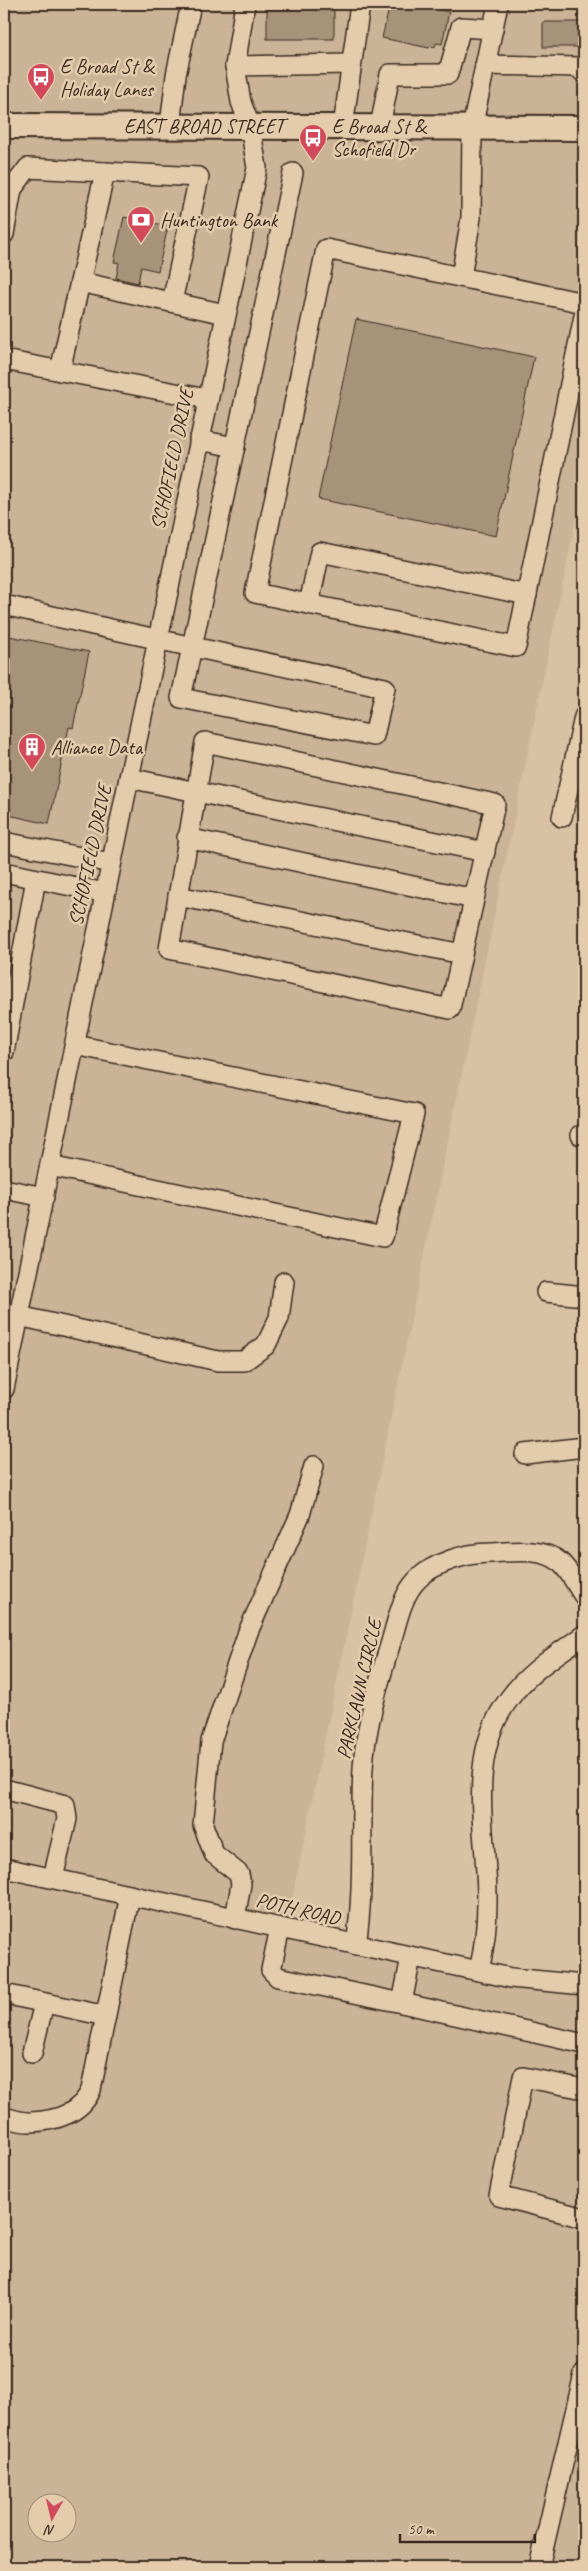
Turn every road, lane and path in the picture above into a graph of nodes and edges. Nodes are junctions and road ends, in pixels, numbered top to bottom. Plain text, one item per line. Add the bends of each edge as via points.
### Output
1 (191, 4) edge
2 (245, 4) edge
3 (360, 4) edge
4 (498, 4) edge
5 (493, 29) junction
6 (351, 64) junction
7 (485, 65) junction
8 (235, 66) junction
9 (584, 73) edge
10 (4, 126) edge
11 (170, 126) junction
12 (250, 126) junction
13 (343, 127) junction
14 (380, 127) junction
15 (472, 128) junction
16 (584, 128) edge
17 (105, 172) junction
18 (293, 173) dead end
19 (4, 234) edge
20 (461, 277) junction
21 (80, 282) junction
22 (172, 302) junction
23 (584, 303) edge
24 (225, 314) junction
25 (584, 316) edge
26 (4, 360) edge
27 (60, 371) junction
28 (207, 400) junction
29 (199, 440) junction
30 (235, 447) junction
31 (527, 595) junction
32 (309, 604) junction
33 (4, 605) edge
34 (157, 640) junction
35 (192, 648) junction
36 (584, 716) edge
37 (128, 778) junction
38 (196, 792) junction
39 (562, 817) dead end
40 (187, 838) junction
41 (4, 842) edge
42 (485, 852) junction
43 (111, 863) junction
44 (4, 872) edge
45 (36, 879) junction
46 (105, 893) junction
47 (178, 896) junction
48 (474, 899) junction
49 (462, 954) junction
50 (74, 1045) junction
51 (4, 1052) edge
52 (50, 1166) junction
53 (4, 1188) edge
54 (44, 1197) junction
55 (284, 1282) dead end
56 (546, 1292) dead end
57 (584, 1296) edge
58 (19, 1316) junction
59 (4, 1388) edge
60 (584, 1447) edge
61 (526, 1454) dead end
62 (314, 1466) dead end
63 (584, 1596) edge
64 (584, 1635) edge
65 (4, 1789) edge
66 (4, 1868) edge
67 (53, 1878) junction
68 (130, 1895) junction
69 (235, 1918) junction
70 (280, 1928) junction
71 (356, 1946) junction
72 (411, 1957) junction
73 (479, 1971) junction
74 (584, 1985) edge
75 (4, 1994) edge
76 (44, 2003) junction
77 (402, 2003) junction
78 (106, 2016) junction
79 (584, 2044) edge
80 (32, 2053) dead end
81 (584, 2089) edge
82 (4, 2117) edge
83 (584, 2218) edge
84 (584, 2374) edge
85 (539, 2567) edge

1 - 11 street via 176,75
2 - 8 street, SCHOFIELD DRIVE
3 - 6 street
4 - 5 street
5 - 7 street
5 - 14 street via 461,27 448,74 390,74
6 - 8 street
6 - 13 street
7 - 9 street via 578,67
7 - 15 street
8 - 12 street, SCHOFIELD DRIVE via 241,102
10 - 11 main road, EAST BROAD STREET
11 - 12 main road, EAST BROAD STREET
12 - 13 main road, EAST BROAD STREET
12 - 24 street, SCHOFIELD DRIVE via 257,168
13 - 14 main road, EAST BROAD STREET
14 - 15 main road, EAST BROAD STREET
15 - 16 main road, EAST BROAD STREET
15 - 20 street via 472,209
17 - 19 street via 28,168 12,189
17 - 21 street
17 - 22 street via 199,177
18 - 30 street
20 - 23 street
20 - 32 street via 326,249 255,593
21 - 22 street
21 - 27 street
22 - 24 street
24 - 28 street, SCHOFIELD DRIVE
25 - 31 street
26 - 27 street
27 - 28 street
28 - 29 street, SCHOFIELD DRIVE
29 - 30 street
29 - 34 street, SCHOFIELD DRIVE
30 - 35 street
31 - 32 street via 516,647
31 - 32 street via 320,552
33 - 34 street
34 - 35 street
34 - 37 street, SCHOFIELD DRIVE
35 - 35 street via 385,688 374,736 181,698
36 - 39 street
37 - 38 street
37 - 43 street, SCHOFIELD DRIVE
38 - 40 street
38 - 42 street
38 - 42 street via 206,742 495,804
40 - 47 street
40 - 48 street
41 - 43 street
42 - 48 street
43 - 46 street, SCHOFIELD DRIVE
44 - 45 street
45 - 46 street
45 - 51 street
46 - 50 street, SCHOFIELD DRIVE
47 - 49 street
47 - 49 street via 169,949 450,1009
48 - 49 street
50 - 52 street, SCHOFIELD DRIVE
50 - 52 street via 414,1114 383,1238
52 - 54 street, SCHOFIELD DRIVE
53 - 54 street
54 - 58 street, SCHOFIELD DRIVE
55 - 58 street via 279,1318 266,1345 244,1361 218,1360
56 - 57 street
58 - 59 street, SCHOFIELD DRIVE
60 - 61 street
62 - 69 street via 300,1515 248,1632 211,1741 203,1825 214,1854 239,1874 241,1884
63 - 71 street, PARKLAWN CIRCLE via 560,1562 529,1552 476,1553 433,1567 417,1580 396,1623 382,1670 363,1766 363,1873
64 - 73 street via 524,1680 509,1698 494,1726 482,1768 480,1807 488,1903
65 - 67 street via 65,1805 67,1819
66 - 67 street, POTH ROAD
67 - 68 street, POTH ROAD
68 - 69 street, POTH ROAD
68 - 78 street
69 - 70 street, POTH ROAD
70 - 71 street, POTH ROAD
70 - 77 street via 271,1970 278,1977
71 - 72 street, POTH ROAD
72 - 73 street, POTH ROAD
72 - 77 street
73 - 74 street, POTH ROAD
75 - 76 street
76 - 78 street
76 - 80 street
77 - 79 street
78 - 82 street via 86,2102 66,2115 30,2123
81 - 83 street via 523,2077 499,2196
84 - 85 street

